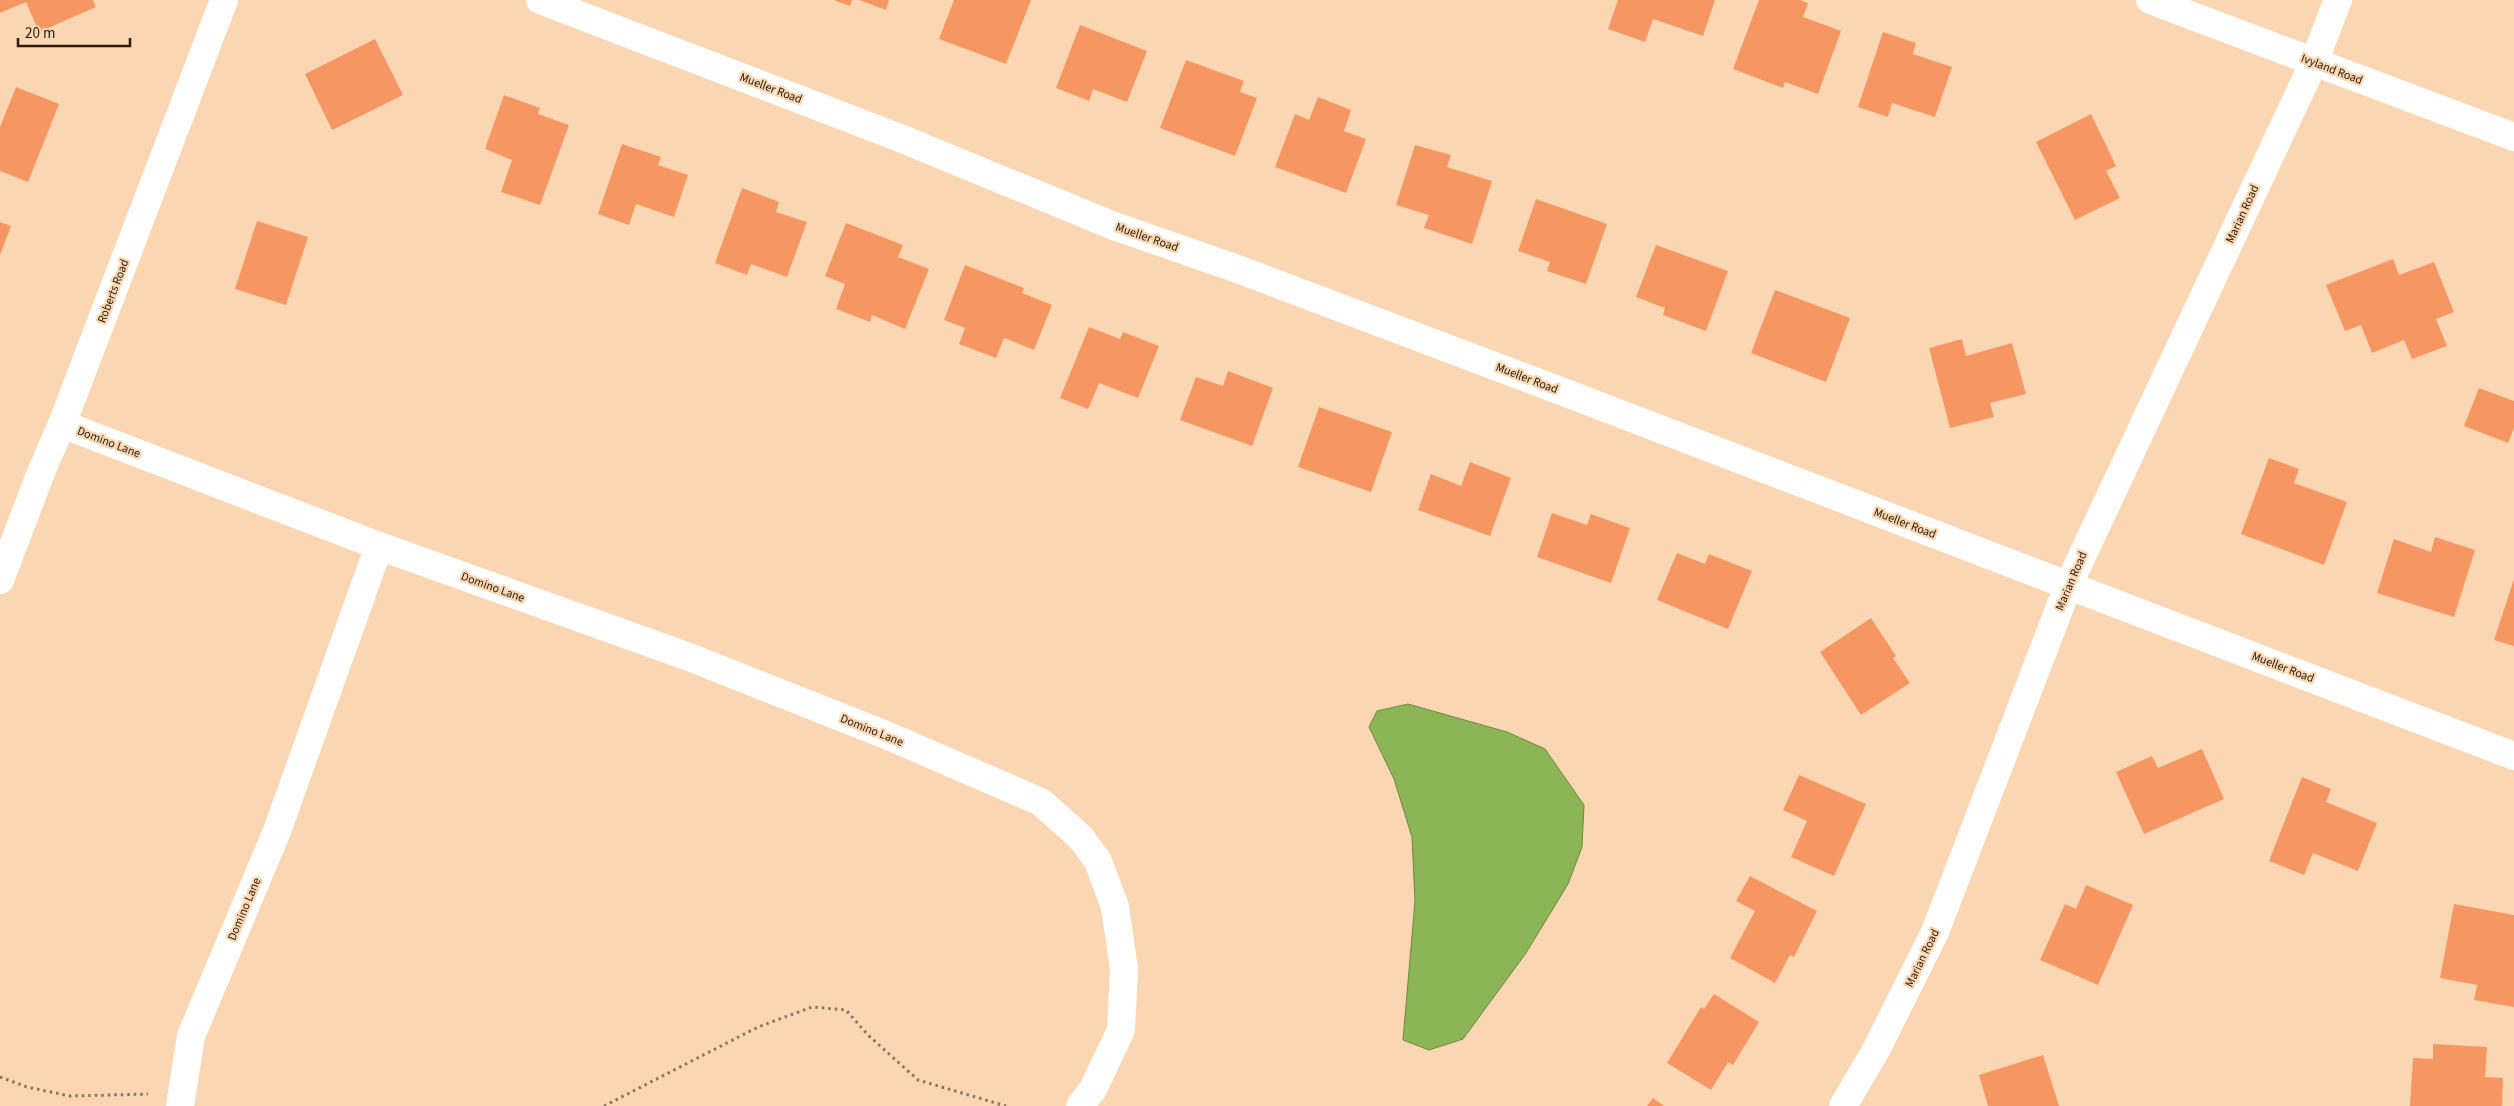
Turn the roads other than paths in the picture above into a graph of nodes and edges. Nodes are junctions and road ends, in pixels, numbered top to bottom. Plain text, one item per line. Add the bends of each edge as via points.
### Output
1 (224, 0) edge
2 (540, 0) edge
3 (2150, 0) edge
4 (2338, 0) edge
5 (2314, 62) junction
6 (2514, 137) edge
7 (62, 424) junction
8 (380, 546) junction
9 (0, 580) edge
10 (2068, 586) junction
11 (2514, 756) edge
12 (181, 1100) edge
13 (1080, 1106) edge
14 (1843, 1106) edge

1 - 7 street, Roberts Road
2 - 10 street, Mueller Road via 900,138 1114,226 1574,396
3 - 5 street, Ivyland Road
4 - 5 street, Marian Road
5 - 6 street, Ivyland Road
5 - 10 street, Marian Road
7 - 8 street, Domino Lane
7 - 9 street, Roberts Road
8 - 12 street, Domino Lane via 277,831 191,1036
8 - 13 street, Domino Lane via 689,657 886,735 1042,802 1081,838 1098,861 1115,908 1124,969 1121,1030 1093,1089
10 - 11 street, Mueller Road
10 - 14 street, Marian Road via 1935,932 1876,1050

